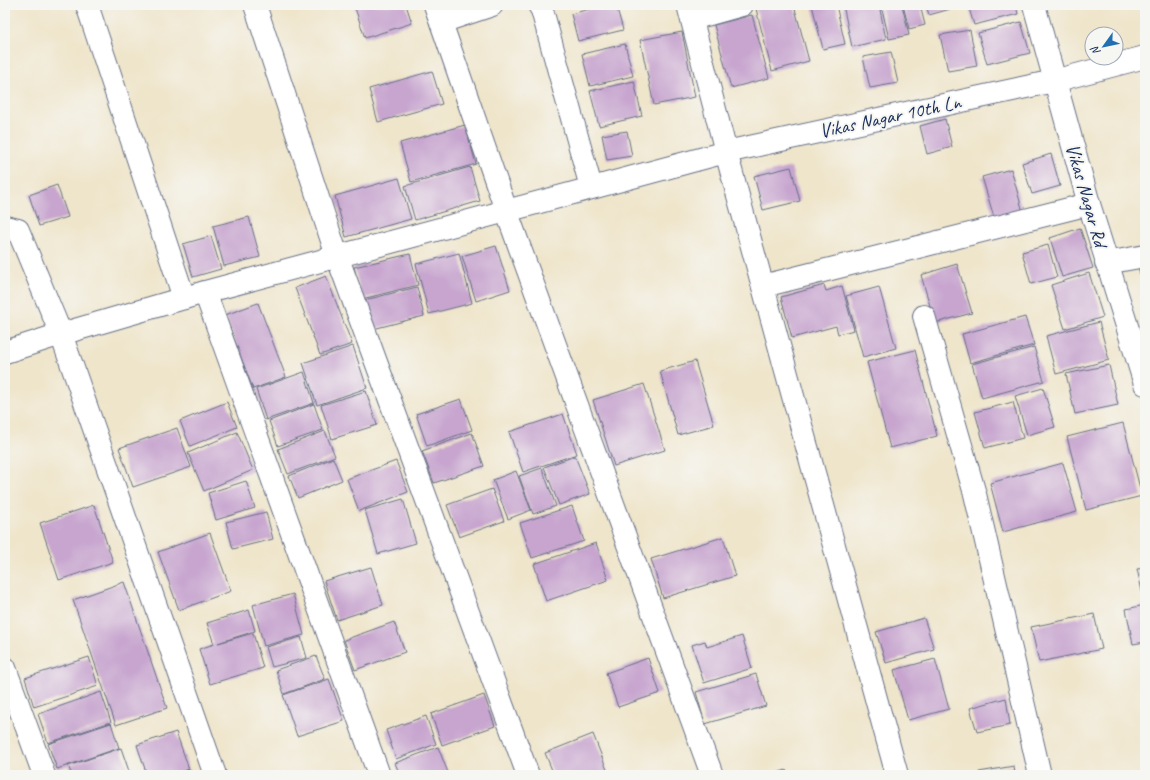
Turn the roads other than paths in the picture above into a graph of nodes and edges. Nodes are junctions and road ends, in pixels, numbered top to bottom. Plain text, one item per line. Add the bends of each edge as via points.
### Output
1 (87, 5) edge
2 (255, 5) edge
3 (492, 5) edge
4 (539, 5) edge
5 (742, 5) edge
6 (1034, 5) edge
7 (690, 12) edge
8 (438, 14) edge
9 (1145, 57) edge
10 (1054, 81) junction
11 (726, 152) junction
12 (591, 188) junction
13 (1089, 204) junction
14 (506, 210) junction
15 (5, 226) edge
16 (337, 256) junction
17 (1145, 256) edge
18 (1106, 263) junction
19 (763, 286) junction
20 (204, 292) junction
21 (184, 298) junction
22 (924, 316) dead end
23 (61, 334) junction
24 (5, 352) edge
25 (1145, 384) edge
26 (5, 668) edge
27 (44, 775) edge
28 (215, 775) edge
29 (380, 775) edge
30 (528, 775) edge
31 (712, 775) edge
32 (897, 775) edge
33 (1040, 775) edge

1 - 21 street
2 - 16 street
3 - 8 street
4 - 12 street
5 - 7 street
6 - 10 street, Vikas Nagar Rd
7 - 11 street
8 - 14 street
9 - 10 street, Vikas Nagar 10th Ln
10 - 11 street, Vikas Nagar 10th Ln
10 - 13 street, Vikas Nagar Rd
11 - 12 street, Vikas Nagar 10th Ln
11 - 19 street
12 - 14 street, Vikas Nagar 10th Ln
13 - 18 street, Vikas Nagar Rd
13 - 19 street
14 - 16 street, Vikas Nagar 10th Ln
14 - 31 street
15 - 23 street via 18,230
16 - 20 street, Vikas Nagar 10th Ln
16 - 30 street
17 - 18 street
18 - 25 street, Vikas Nagar Rd
19 - 32 street
20 - 21 street, Vikas Nagar 10th Ln
20 - 29 street
21 - 23 street, Vikas Nagar 10th Ln
22 - 33 street via 975,494
23 - 24 street, Vikas Nagar 10th Ln
23 - 28 street
26 - 27 street

